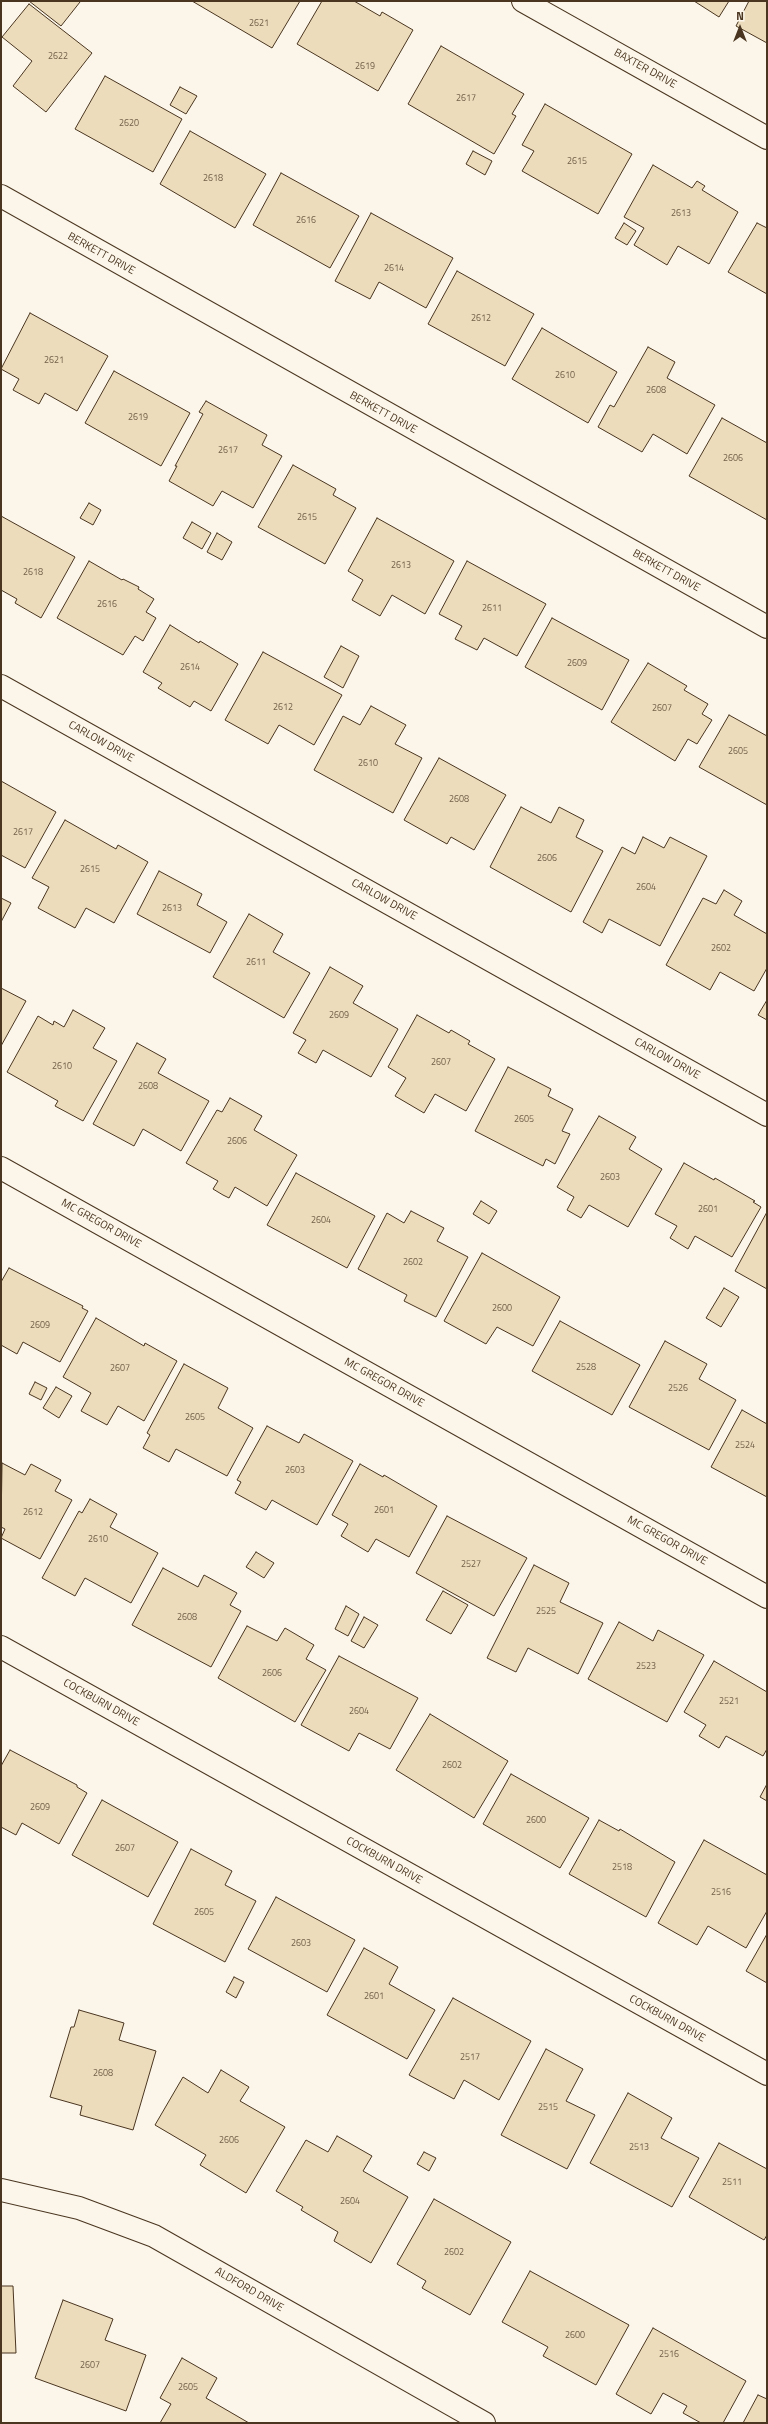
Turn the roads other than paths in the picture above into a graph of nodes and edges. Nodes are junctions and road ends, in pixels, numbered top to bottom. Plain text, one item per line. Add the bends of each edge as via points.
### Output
1 (523, 1) edge
2 (767, 138) edge
3 (1, 196) edge
4 (767, 627) edge
5 (1, 686) edge
6 (767, 1115) edge
7 (1, 1168) edge
8 (767, 1597) edge
9 (1, 1647) edge
10 (767, 2074) edge
11 (1, 2190) edge
12 (484, 2423) edge

1 - 2 street, BAXTER DRIVE
3 - 4 street, BERKETT DRIVE
5 - 6 street, CARLOW DRIVE
7 - 8 street, MC GREGOR DRIVE
9 - 10 street, COCKBURN DRIVE
11 - 12 street, ALDFORD DRIVE via 79,2208 154,2236

